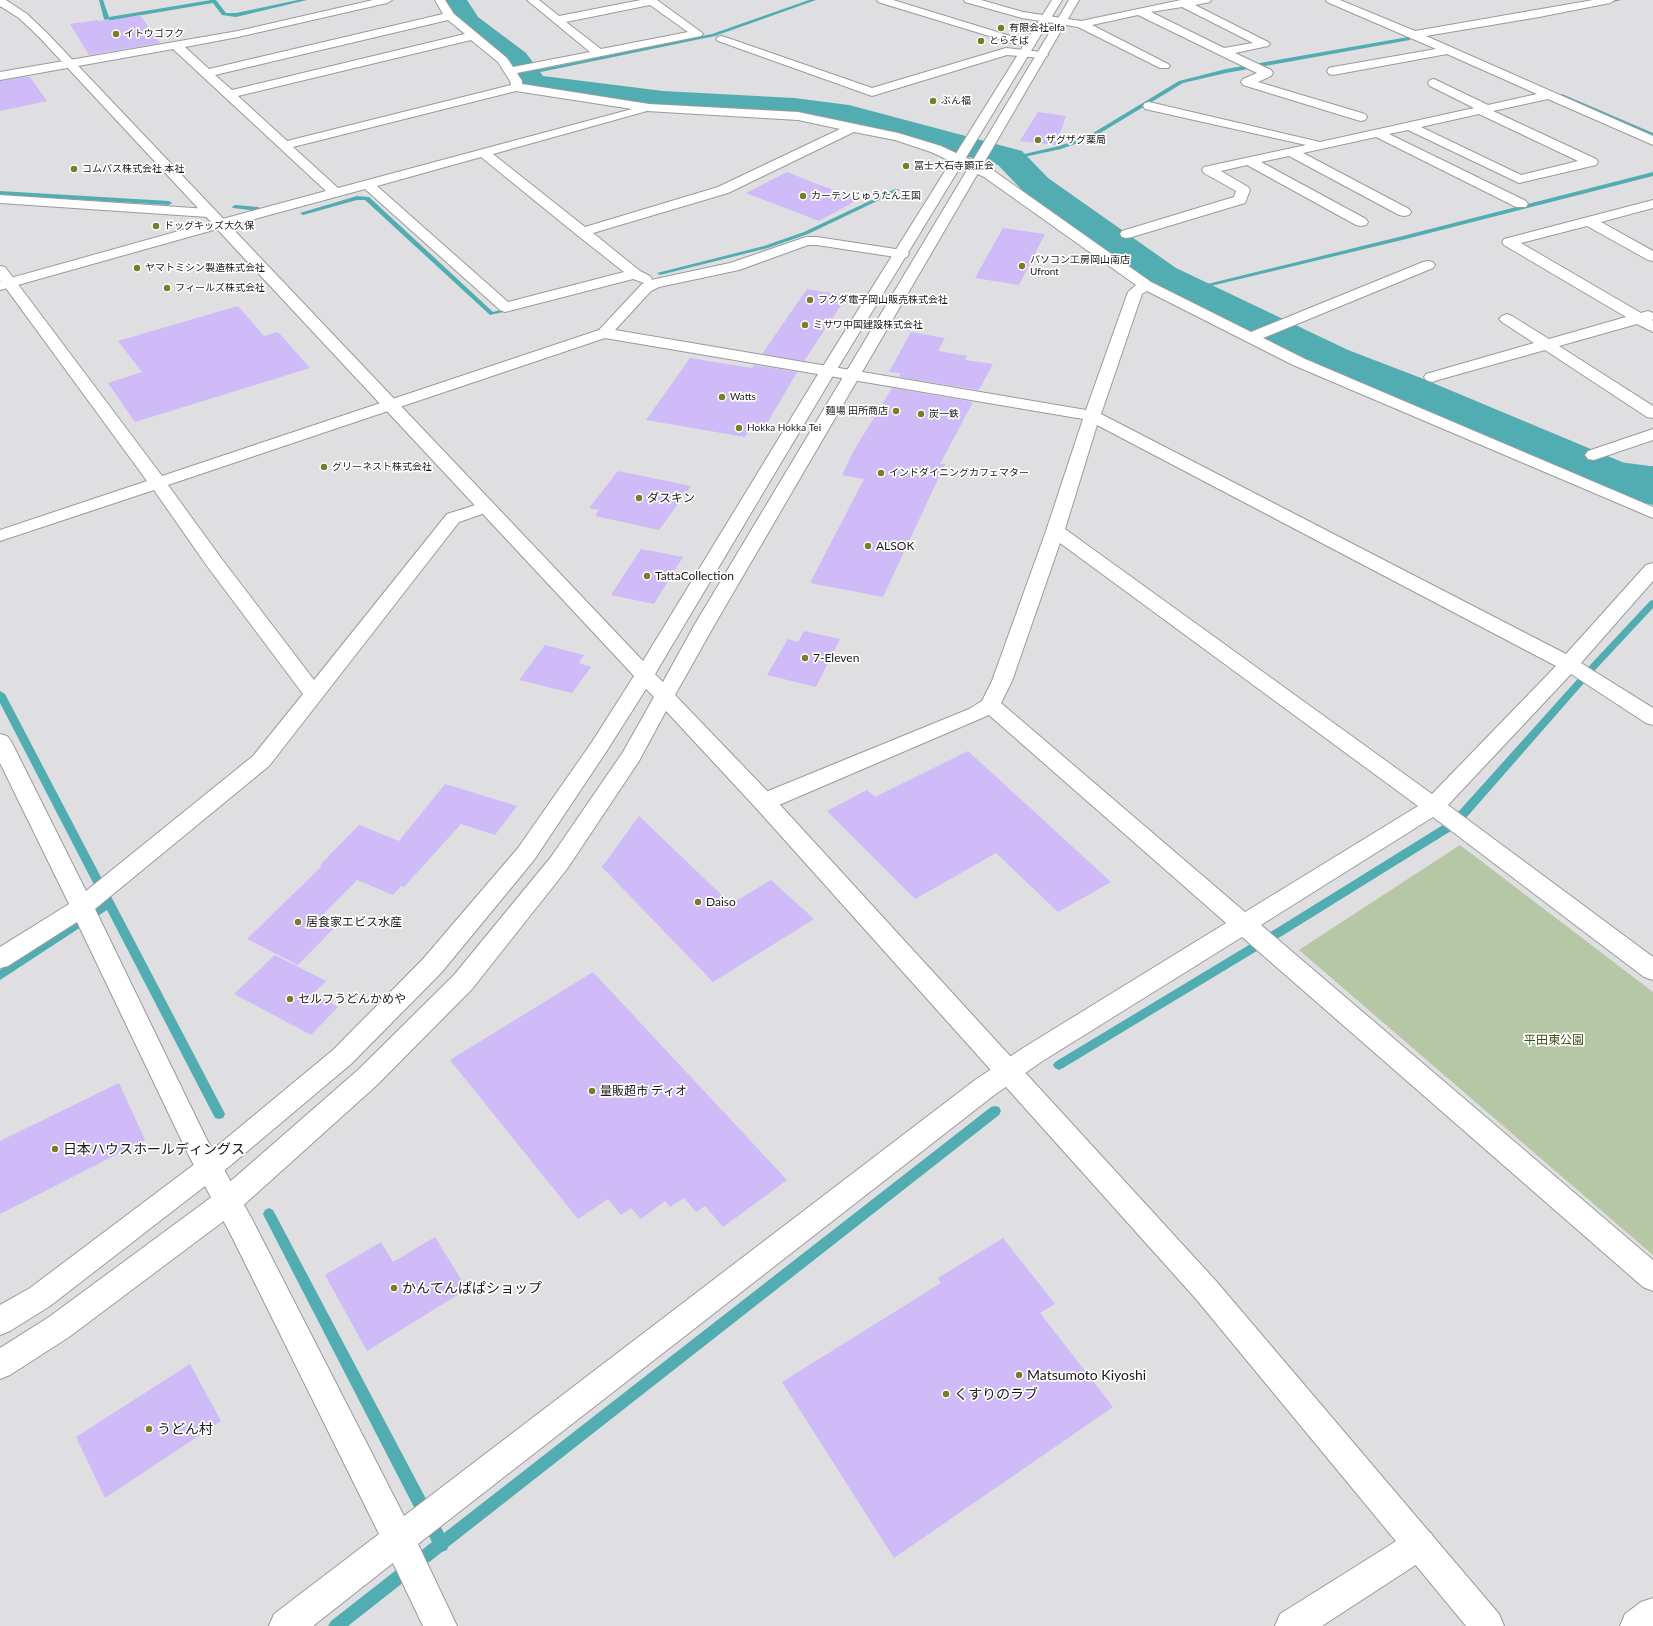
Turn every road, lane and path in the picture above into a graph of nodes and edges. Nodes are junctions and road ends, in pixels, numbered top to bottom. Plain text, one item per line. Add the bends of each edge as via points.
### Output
1 (387, 0) edge
2 (440, 0) edge
3 (532, 0) edge
4 (882, 0) edge
5 (969, 0) edge
6 (1074, 0) edge
7 (1206, 0) edge
8 (1331, 0) edge
9 (1610, 0) edge
10 (0, 1) edge
11 (651, 1) edge
12 (1182, 3) junction
13 (1048, 9) edge
14 (1139, 11) junction
15 (450, 16) junction
16 (558, 20) junction
17 (1062, 22) junction
18 (1081, 24) junction
19 (1414, 35) junction
20 (472, 36) junction
21 (722, 39) dead end
22 (176, 45) junction
23 (1026, 49) junction
24 (1448, 50) junction
25 (1223, 52) junction
26 (600, 54) junction
27 (1042, 55) junction
28 (70, 64) junction
29 (1164, 66) dead end
30 (518, 70) junction
31 (1333, 71) dead end
32 (208, 73) junction
33 (0, 76) edge
34 (1434, 83) dead end
35 (516, 87) junction
36 (231, 94) junction
37 (1550, 95) junction
38 (1149, 106) dead end
39 (650, 108) junction
40 (1483, 110) junction
41 (1361, 117) dead end
42 (1408, 126) junction
43 (854, 127) junction
44 (1377, 133) junction
45 (1653, 141) edge
46 (285, 145) junction
47 (1322, 145) junction
48 (1291, 152) junction
49 (484, 153) junction
50 (971, 154) junction
51 (1249, 161) junction
52 (368, 185) junction
53 (336, 193) junction
54 (0, 198) edge
55 (1521, 204) dead end
56 (1653, 204) edge
57 (208, 212) junction
58 (1404, 212) dead end
59 (1589, 221) junction
60 (1361, 222) dead end
61 (220, 224) junction
62 (582, 232) junction
63 (1127, 234) dead end
64 (902, 254) junction
65 (1653, 257) edge
66 (1428, 265) dead end
67 (0, 270) edge
68 (635, 274) junction
69 (655, 284) junction
70 (5, 285) edge
71 (1146, 285) junction
72 (1646, 317) edge
73 (1507, 319) dead end
74 (1653, 327) edge
75 (604, 333) junction
76 (1255, 335) junction
77 (1547, 345) junction
78 (829, 370) junction
79 (853, 375) junction
80 (1432, 377) dead end
81 (390, 405) junction
82 (1653, 413) edge
83 (1092, 416) junction
84 (1653, 434) edge
85 (1594, 455) dead end
86 (158, 483) junction
87 (485, 507) junction
88 (1653, 513) edge
89 (1055, 531) junction
90 (0, 536) edge
91 (1653, 569) edge
92 (1580, 672) junction
93 (645, 674) junction
94 (314, 694) junction
95 (664, 695) junction
96 (990, 706) junction
97 (1653, 718) edge
98 (0, 741) edge
99 (764, 802) junction
100 (1447, 816) junction
101 (92, 905) junction
102 (1257, 936) junction
103 (0, 959) edge
104 (1653, 970) edge
105 (1008, 1072) junction
106 (209, 1168) junction
107 (227, 1202) junction
108 (1653, 1278) edge
109 (0, 1321) edge
110 (0, 1364) edge
111 (415, 1542) junction
112 (1420, 1544) junction
113 (1653, 1614) edge
114 (286, 1626) edge
115 (440, 1626) edge
116 (1292, 1626) edge
117 (1487, 1626) edge
118 (1637, 1626) edge

1 - 22 street via 238,34
2 - 15 street
3 - 16 street
4 - 23 street
5 - 13 street via 1022,15
6 - 17 street
7 - 12 street
8 - 19 street
9 - 19 street
10 - 28 street via 23,16
11 - 16 street
11 - 26 street via 697,34
12 - 14 street
12 - 25 street via 1264,44
13 - 17 street
13 - 23 street
14 - 18 street
14 - 25 street
15 - 20 street
15 - 32 street
16 - 26 street
17 - 18 street
17 - 27 street
18 - 29 street
19 - 24 street
20 - 30 street
20 - 36 street
21 - 23 street via 872,92 1006,51
22 - 28 street
22 - 32 street
23 - 27 street
23 - 50 street
24 - 31 street
24 - 37 street
25 - 41 street via 1267,72 1247,82
26 - 30 street
27 - 50 street via 991,142
28 - 33 street
28 - 57 street
30 - 35 street
32 - 36 street
34 - 40 street
35 - 39 street
35 - 46 street
36 - 46 street
37 - 40 street
37 - 45 street
38 - 47 street
39 - 43 street via 798,116
39 - 49 street
40 - 42 street
40 - 42 street via 1591,162 1518,179
42 - 44 street
43 - 50 street via 936,149
43 - 62 street via 723,190
44 - 47 street
44 - 55 street
46 - 53 street
47 - 48 street
48 - 51 street
48 - 58 street
49 - 52 street
49 - 62 street
50 - 64 street
50 - 71 street via 989,174
50 - 79 street
51 - 60 street
51 - 63 street via 1209,170 1243,190 1240,200
52 - 53 street
52 - 68 street via 505,307
53 - 61 street
54 - 57 street
56 - 59 street
57 - 61 street
59 - 65 street
59 - 72 street via 1509,242
61 - 70 street
61 - 81 street
62 - 68 street
64 - 69 street via 817,240 806,241 734,267
64 - 78 street
66 - 76 street
67 - 70 street
68 - 69 street
69 - 75 street via 646,288
70 - 86 street
71 - 76 street
71 - 83 street via 1135,292
72 - 74 street
72 - 77 street
73 - 77 street
75 - 78 street
75 - 81 street
76 - 88 street via 1299,362
77 - 80 street
77 - 82 street
78 - 79 street
78 - 93 street
79 - 83 street
79 - 95 street
81 - 86 street
81 - 87 street
83 - 89 street
83 - 92 street
84 - 85 street
86 - 90 street
86 - 94 street
87 - 93 street
87 - 94 street via 453,518
89 - 96 street via 1002,681
89 - 100 street
91 - 92 street
92 - 97 street
92 - 100 street
93 - 95 street
93 - 106 street via 526,854 432,966 342,1057
94 - 101 street via 261,761
95 - 99 street
95 - 107 street via 631,756 559,863 462,982 368,1077
96 - 99 street
96 - 102 street
98 - 101 street
99 - 105 street
100 - 102 street
100 - 104 street
101 - 103 street
101 - 106 street
102 - 105 street via 1032,1055
102 - 108 street
105 - 111 street via 984,1088
105 - 112 street via 1206,1290
106 - 107 street
106 - 109 street via 40,1297
107 - 110 street via 59,1327
107 - 111 street
111 - 114 street
111 - 115 street
112 - 116 street
112 - 117 street
113 - 118 street

